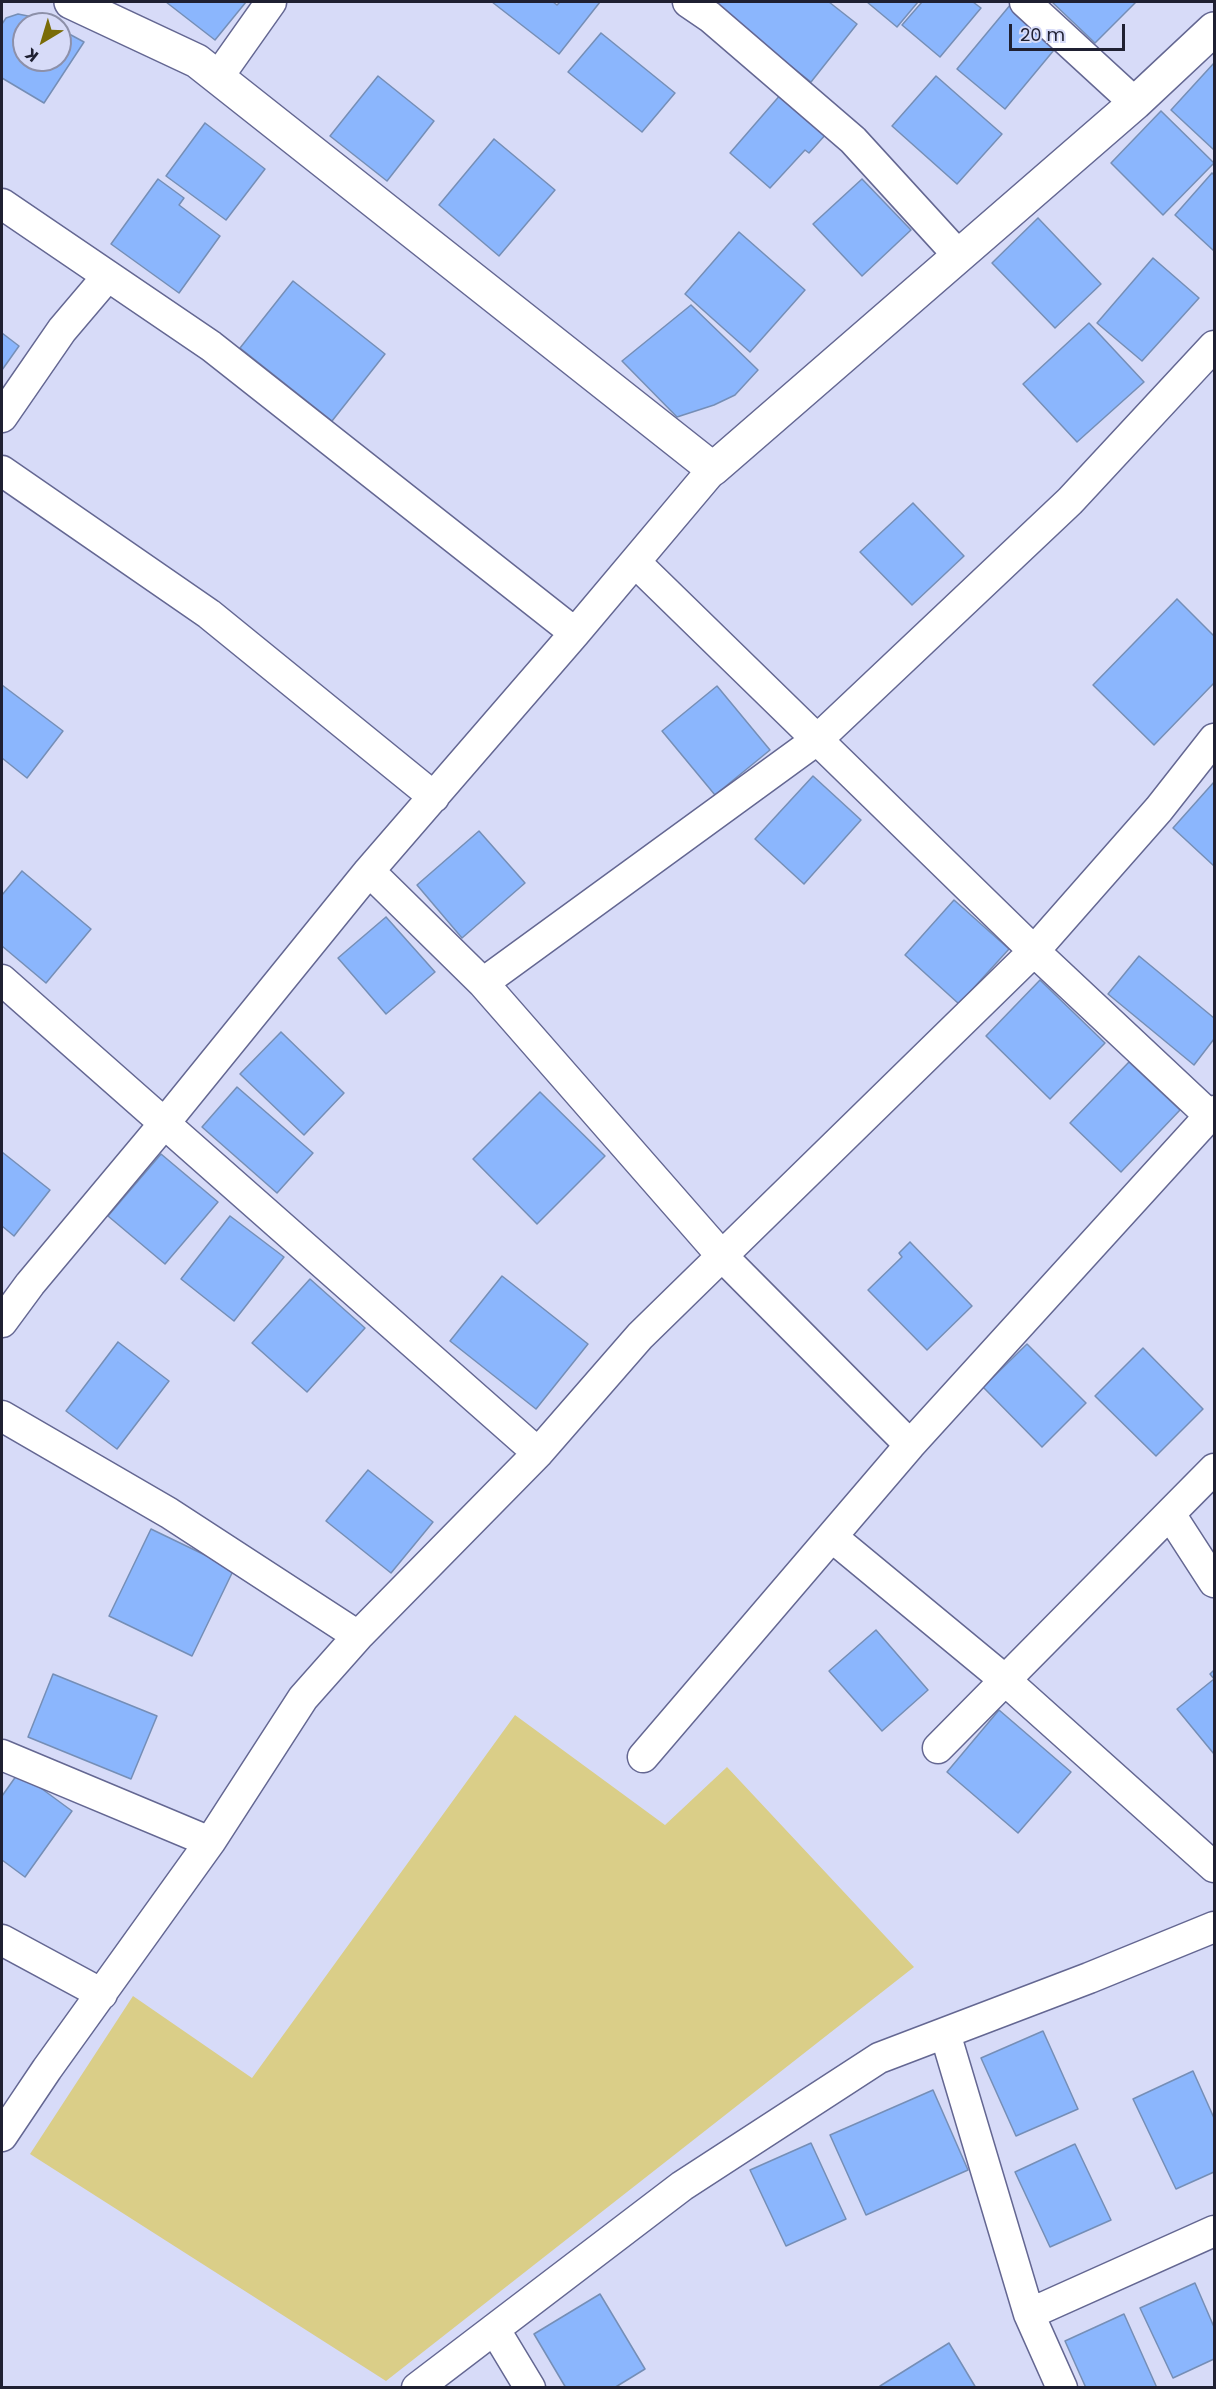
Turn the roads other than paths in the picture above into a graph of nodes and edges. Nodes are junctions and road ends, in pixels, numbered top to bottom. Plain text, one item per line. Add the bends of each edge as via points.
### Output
1 (71, 2) edge
2 (271, 2) edge
3 (688, 2) edge
4 (1025, 2) edge
5 (1215, 29) edge
6 (218, 77) junction
7 (1136, 102) junction
8 (2, 204) edge
9 (958, 256) junction
10 (107, 277) junction
11 (1215, 346) edge
12 (2, 417) edge
13 (713, 469) junction
14 (2, 471) edge
15 (635, 562) junction
16 (575, 633) junction
17 (818, 739) junction
18 (1215, 739) edge
19 (434, 797) junction
20 (369, 871) junction
21 (1034, 951) junction
22 (2, 980) edge
23 (483, 983) junction
24 (1212, 1113) edge
25 (164, 1125) junction
26 (722, 1256) junction
27 (2, 1322) edge
28 (2, 1416) edge
29 (910, 1445) junction
30 (537, 1453) junction
31 (1215, 1469) edge
32 (1170, 1514) junction
33 (832, 1537) junction
34 (1215, 1582) edge
35 (358, 1636) junction
36 (1005, 1680) junction
37 (938, 1748) dead end
38 (2, 1755) edge
39 (643, 1757) dead end
40 (210, 1842) junction
41 (1215, 1867) edge
42 (1215, 1927) edge
43 (2, 1940) edge
44 (102, 1994) junction
45 (945, 2033) junction
46 (2, 2136) edge
47 (1215, 2230) edge
48 (1029, 2314) junction
49 (495, 2330) junction
50 (417, 2388) edge
51 (530, 2388) edge
52 (1062, 2388) edge

1 - 6 street via 197,61
2 - 6 street
3 - 9 street via 853,140
4 - 7 street
5 - 7 street
6 - 13 street
7 - 9 street
8 - 10 street
9 - 13 street
10 - 12 street via 62,330
10 - 16 street via 211,346
11 - 17 street via 1070,501
13 - 15 street
14 - 19 street via 209,614
15 - 16 street
15 - 17 street
16 - 19 street
17 - 21 street
17 - 23 street
18 - 21 street
19 - 20 street
20 - 23 street
20 - 25 street
21 - 24 street
21 - 26 street
22 - 25 street
23 - 26 street
24 - 29 street
25 - 27 street
25 - 30 street
26 - 29 street
26 - 30 street via 640,1336
28 - 35 street via 169,1513
29 - 33 street
30 - 35 street
31 - 32 street
32 - 34 street
32 - 36 street
33 - 36 street
33 - 39 street
35 - 40 street via 303,1698
36 - 37 street
36 - 41 street
38 - 40 street
40 - 44 street
42 - 45 street
43 - 44 street
44 - 46 street
45 - 48 street
45 - 49 street via 879,2058 682,2186
47 - 48 street
48 - 52 street
49 - 50 street
49 - 51 street

